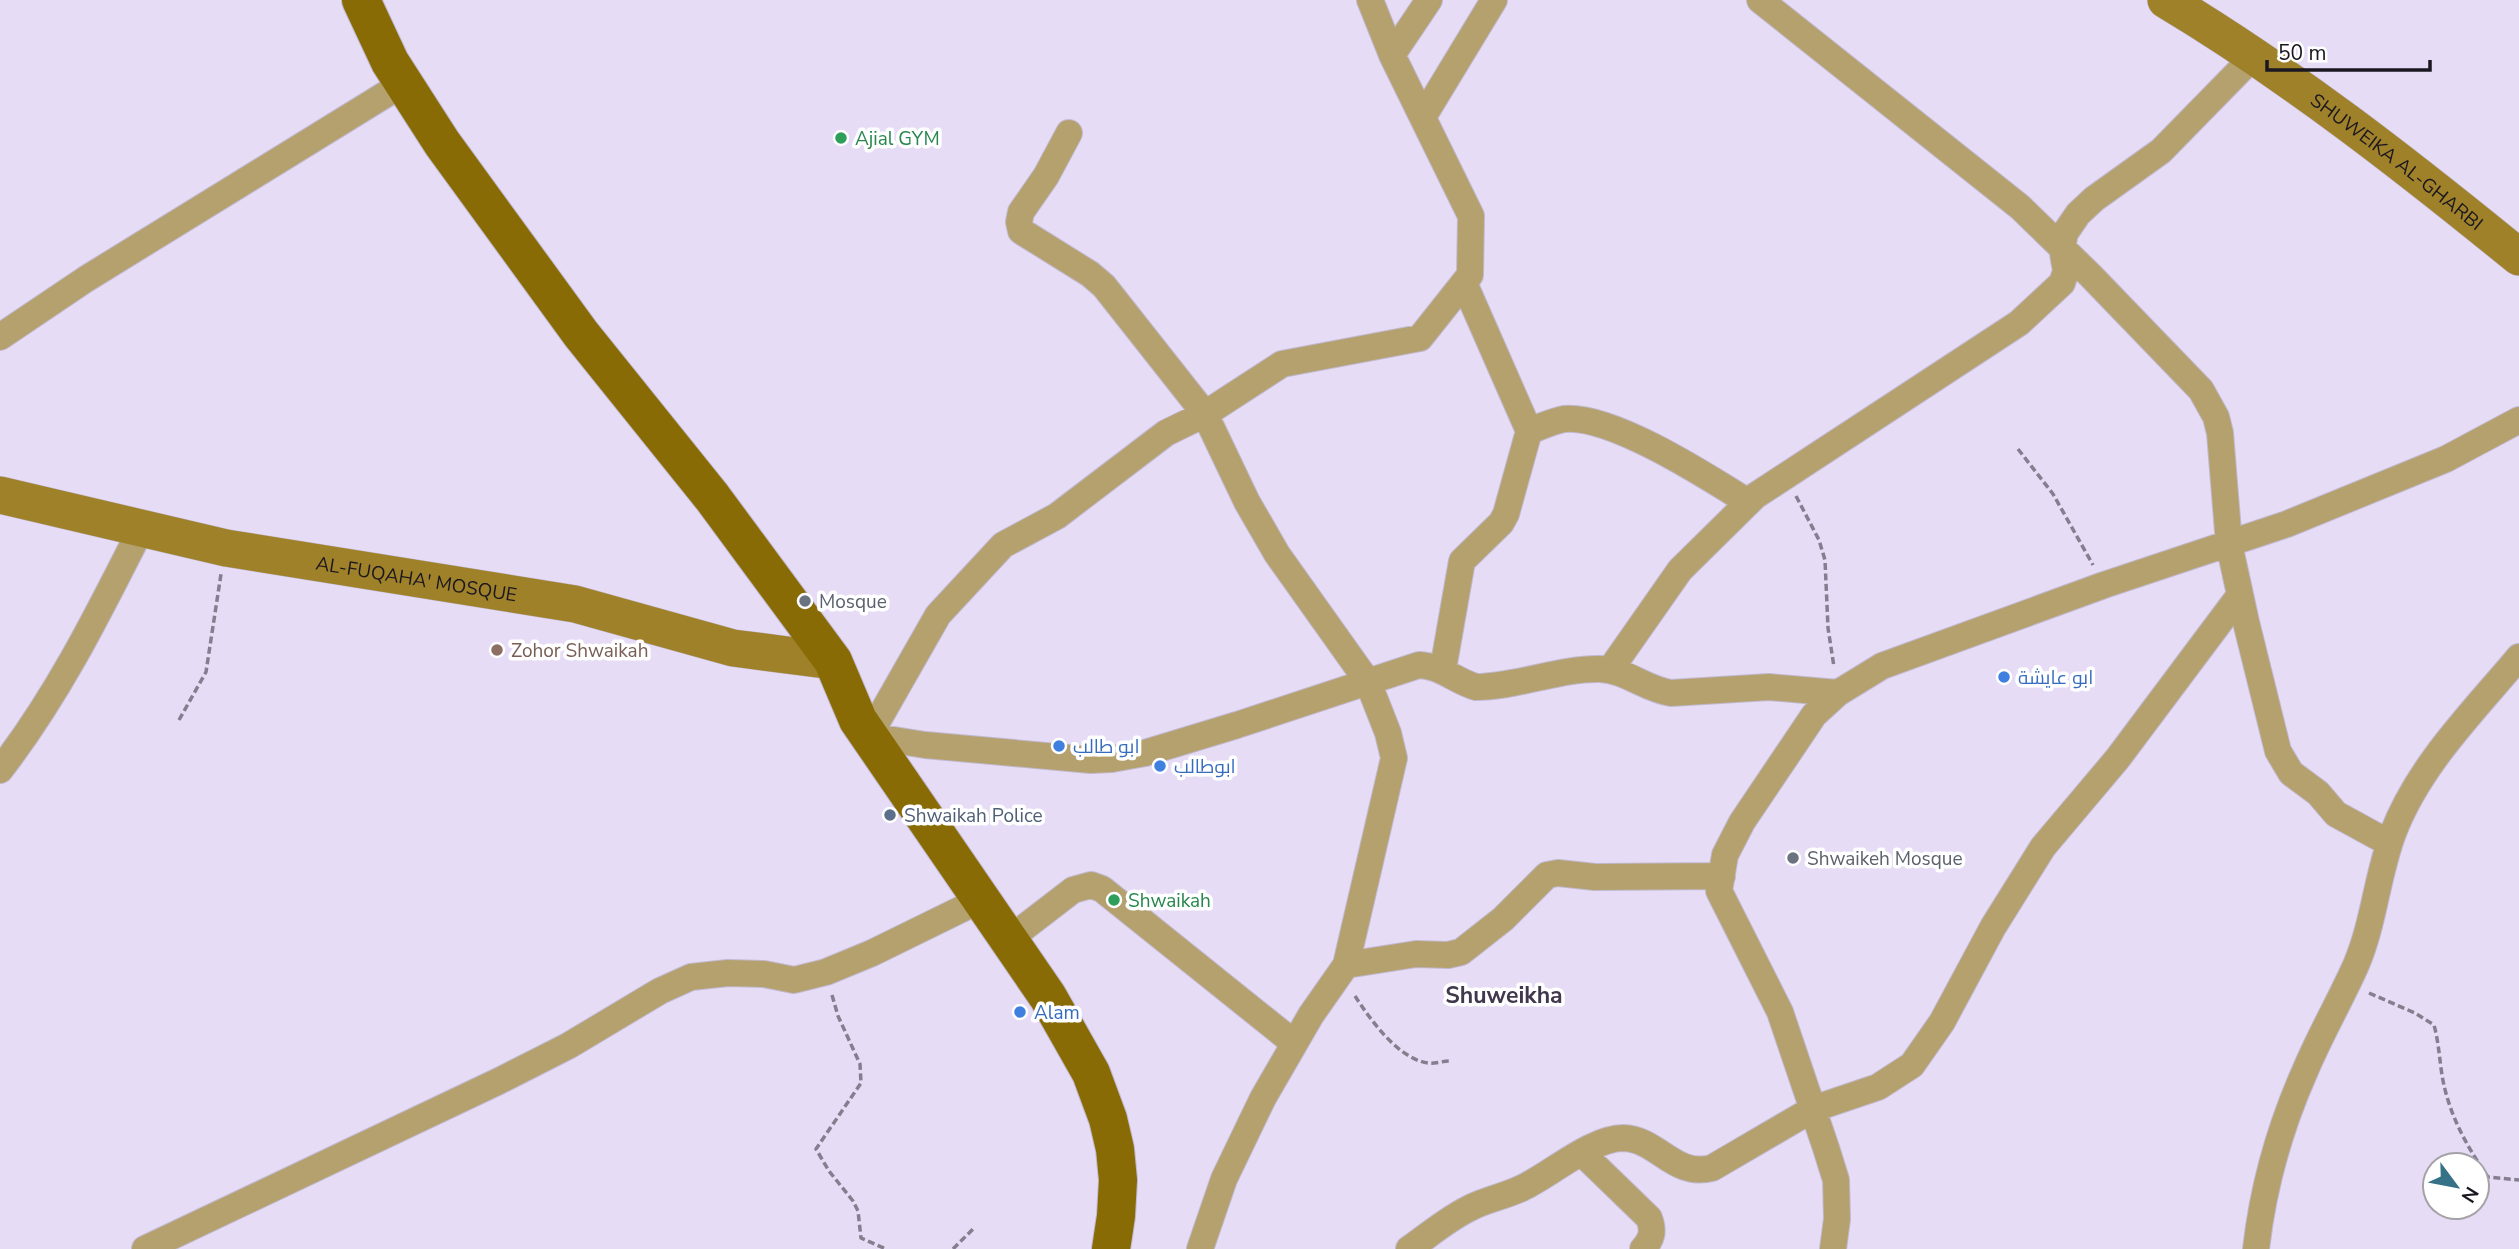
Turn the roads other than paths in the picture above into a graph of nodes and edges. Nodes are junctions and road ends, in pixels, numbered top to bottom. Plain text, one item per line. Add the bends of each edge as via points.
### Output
1 (362, 0) edge
2 (1370, 0) edge
3 (1429, 0) edge
4 (1494, 0) edge
5 (1760, 0) edge
6 (2166, 0) edge
7 (1392, 55) junction
8 (2254, 56) junction
9 (404, 83) junction
10 (1423, 117) junction
11 (1069, 133) dead end
12 (2062, 248) junction
13 (2519, 257) edge
14 (1464, 282) junction
15 (0, 337) edge
16 (1205, 414) junction
17 (2519, 420) edge
18 (1529, 431) junction
19 (0, 495) edge
20 (1748, 502) junction
21 (141, 529) junction
22 (2229, 544) junction
23 (2240, 595) junction
24 (2519, 657) edge
25 (833, 660) junction
26 (1443, 670) junction
27 (1610, 670) junction
28 (1368, 682) junction
29 (1838, 693) junction
30 (869, 736) junction
31 (0, 770) edge
32 (2389, 843) junction
33 (1722, 876) junction
34 (980, 900) junction
35 (1008, 940) junction
36 (1343, 969) junction
37 (1294, 1043) junction
38 (1813, 1109) junction
39 (1582, 1153) junction
40 (145, 1249) edge
41 (1111, 1249) edge
42 (1200, 1249) edge
43 (1409, 1249) edge
44 (1643, 1249) edge
45 (1833, 1249) edge
46 (2256, 1249) edge

1 - 9 main road
2 - 7 street
3 - 7 street
4 - 10 street
5 - 12 street via 2020,207
6 - 8 street, SHUWEIKA AL-GHARBI
7 - 10 street
8 - 12 street via 2161,151 2078,214 2065,233
8 - 13 street, SHUWEIKA AL-GHARBI via 2389,152
9 - 15 street
9 - 25 main road via 442,144 540,279
10 - 14 street via 1471,216 1470,275
11 - 16 street via 1021,212 1021,231 1104,286
12 - 20 street via 2066,271 2062,283 2019,323
12 - 22 street via 2209,402 2222,444
14 - 16 street via 1420,338 1282,364
14 - 18 street
16 - 28 street via 1277,554
16 - 30 street via 1166,433 1057,516 1003,545 938,615
17 - 22 street via 2446,459
18 - 20 street via 1563,419 1599,423 1700,472
18 - 26 street via 1506,514 1462,561
19 - 21 street, AL-FUQAHA' MOSQUE
20 - 27 street via 1680,570
21 - 25 street, AL-FUQAHA' MOSQUE via 226,548 575,604 733,648
21 - 31 street via 72,664
22 - 23 street
22 - 29 street via 1882,666
23 - 32 street via 2284,764 2336,814
23 - 38 street via 2118,758 2043,847 1993,927 1942,1023 1912,1065 1878,1087
24 - 32 street via 2433,760 2405,805
25 - 30 main road
26 - 27 street via 1476,687
26 - 28 street via 1419,665
27 - 29 street via 1671,693 1769,687
28 - 30 street via 1145,753 1112,759 925,745
28 - 36 street via 1394,758
29 - 33 street via 1814,715 1742,822 1725,855
30 - 34 main road
32 - 46 street via 2370,927 2289,1111 2265,1193
33 - 36 street via 1547,875 1461,952 1416,954
33 - 38 street via 1719,891 1780,1012
34 - 35 main road
34 - 40 street via 826,972 794,980 764,974 691,977 499,1081
35 - 37 street via 1073,890 1091,885 1102,889
35 - 41 main road via 1048,997 1102,1102 1118,1180
36 - 37 street
37 - 42 street via 1242,1138
38 - 39 street via 1712,1168 1699,1171 1684,1168 1638,1140 1611,1140
38 - 45 street via 1836,1180
39 - 43 street via 1523,1188 1470,1208
39 - 44 street via 1649,1218 1653,1229

